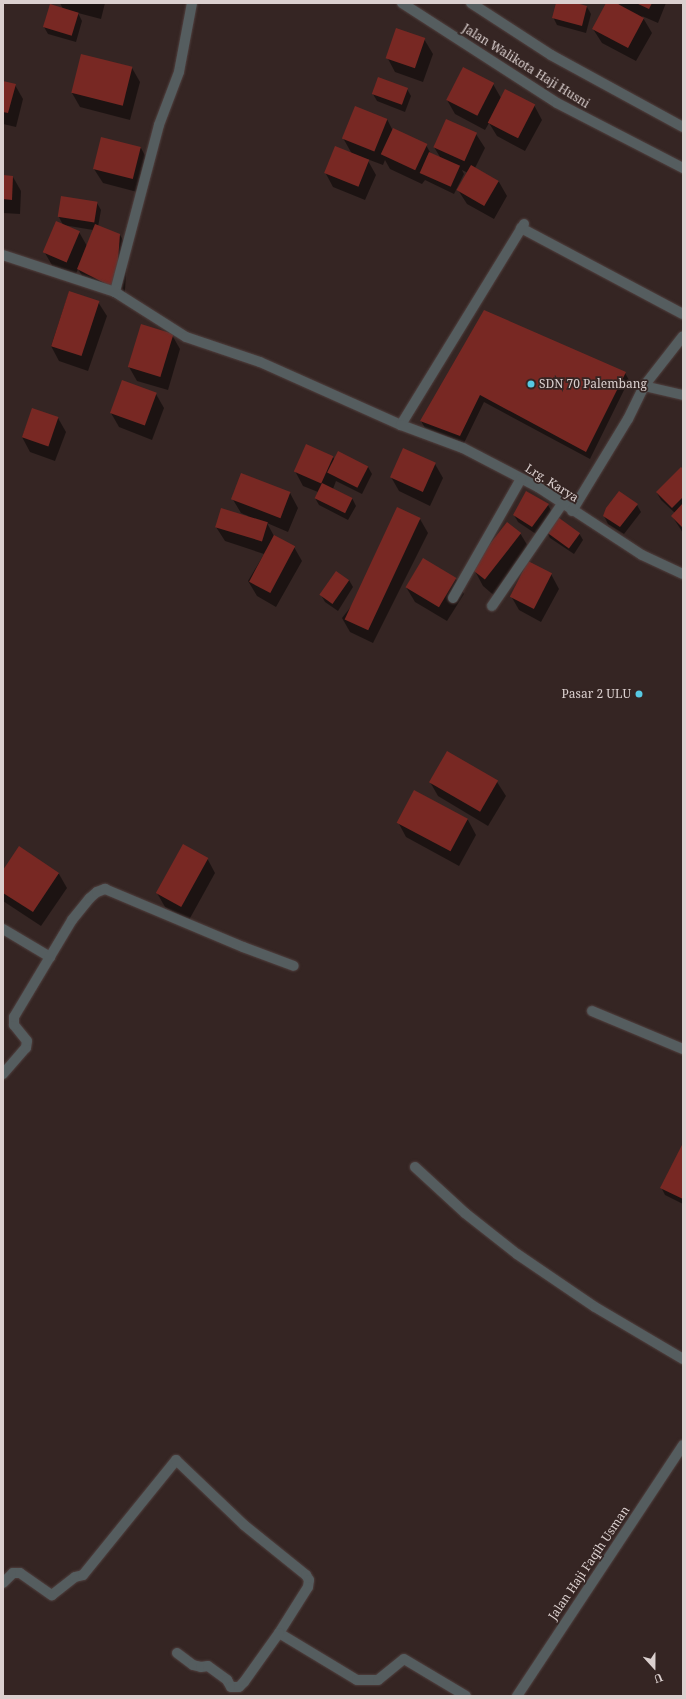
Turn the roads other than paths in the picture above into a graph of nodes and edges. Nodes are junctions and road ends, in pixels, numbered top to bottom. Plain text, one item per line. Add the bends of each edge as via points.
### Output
1 (192, 3) edge
2 (402, 3) edge
3 (471, 3) edge
4 (683, 128) edge
5 (683, 168) edge
6 (3, 255) edge
7 (116, 292) junction
8 (683, 314) edge
9 (683, 336) edge
10 (644, 386) junction
11 (683, 395) edge
12 (401, 425) junction
13 (521, 479) junction
14 (562, 504) junction
15 (572, 511) junction
16 (683, 574) edge
17 (453, 598) dead end
18 (492, 606) dead end
19 (3, 929) edge
20 (50, 957) junction
21 (294, 966) dead end
22 (592, 1011) dead end
23 (683, 1049) edge
24 (3, 1074) edge
25 (415, 1167) dead end
26 (683, 1359) edge
27 (683, 1445) edge
28 (3, 1583) edge
29 (279, 1633) junction
30 (177, 1653) dead end
31 (466, 1696) edge
32 (517, 1696) edge

1 - 7 street via 179,72 159,125
2 - 5 street, Jalan Walikota Haji Husni via 557,103
3 - 4 street, Jalan Walikota Haji Husni via 551,55
6 - 7 street, Lrg. Karya
7 - 12 street, Lrg. Karya via 186,337 260,362
8 - 12 street via 523,226
9 - 10 street
10 - 11 street
10 - 15 street via 628,419
12 - 13 street, Lrg. Karya via 463,448
13 - 14 street, Lrg. Karya via 538,487
13 - 17 street
14 - 15 street, Lrg. Karya
14 - 18 street
15 - 16 street, Lrg. Karya via 642,555
19 - 20 street
20 - 21 street via 72,920 90,898 105,889
20 - 24 street via 14,1017 14,1025 27,1041 26,1048
22 - 23 street
25 - 26 street via 465,1213 517,1254 595,1307
27 - 32 street, Jalan Haji Faqih Usman
28 - 29 street via 13,1574 20,1573 52,1595 75,1577 83,1575 176,1460 244,1525 309,1580 308,1587
29 - 30 street via 239,1687 231,1687 227,1680 208,1666 193,1665
29 - 31 street via 356,1680 378,1680 404,1659

